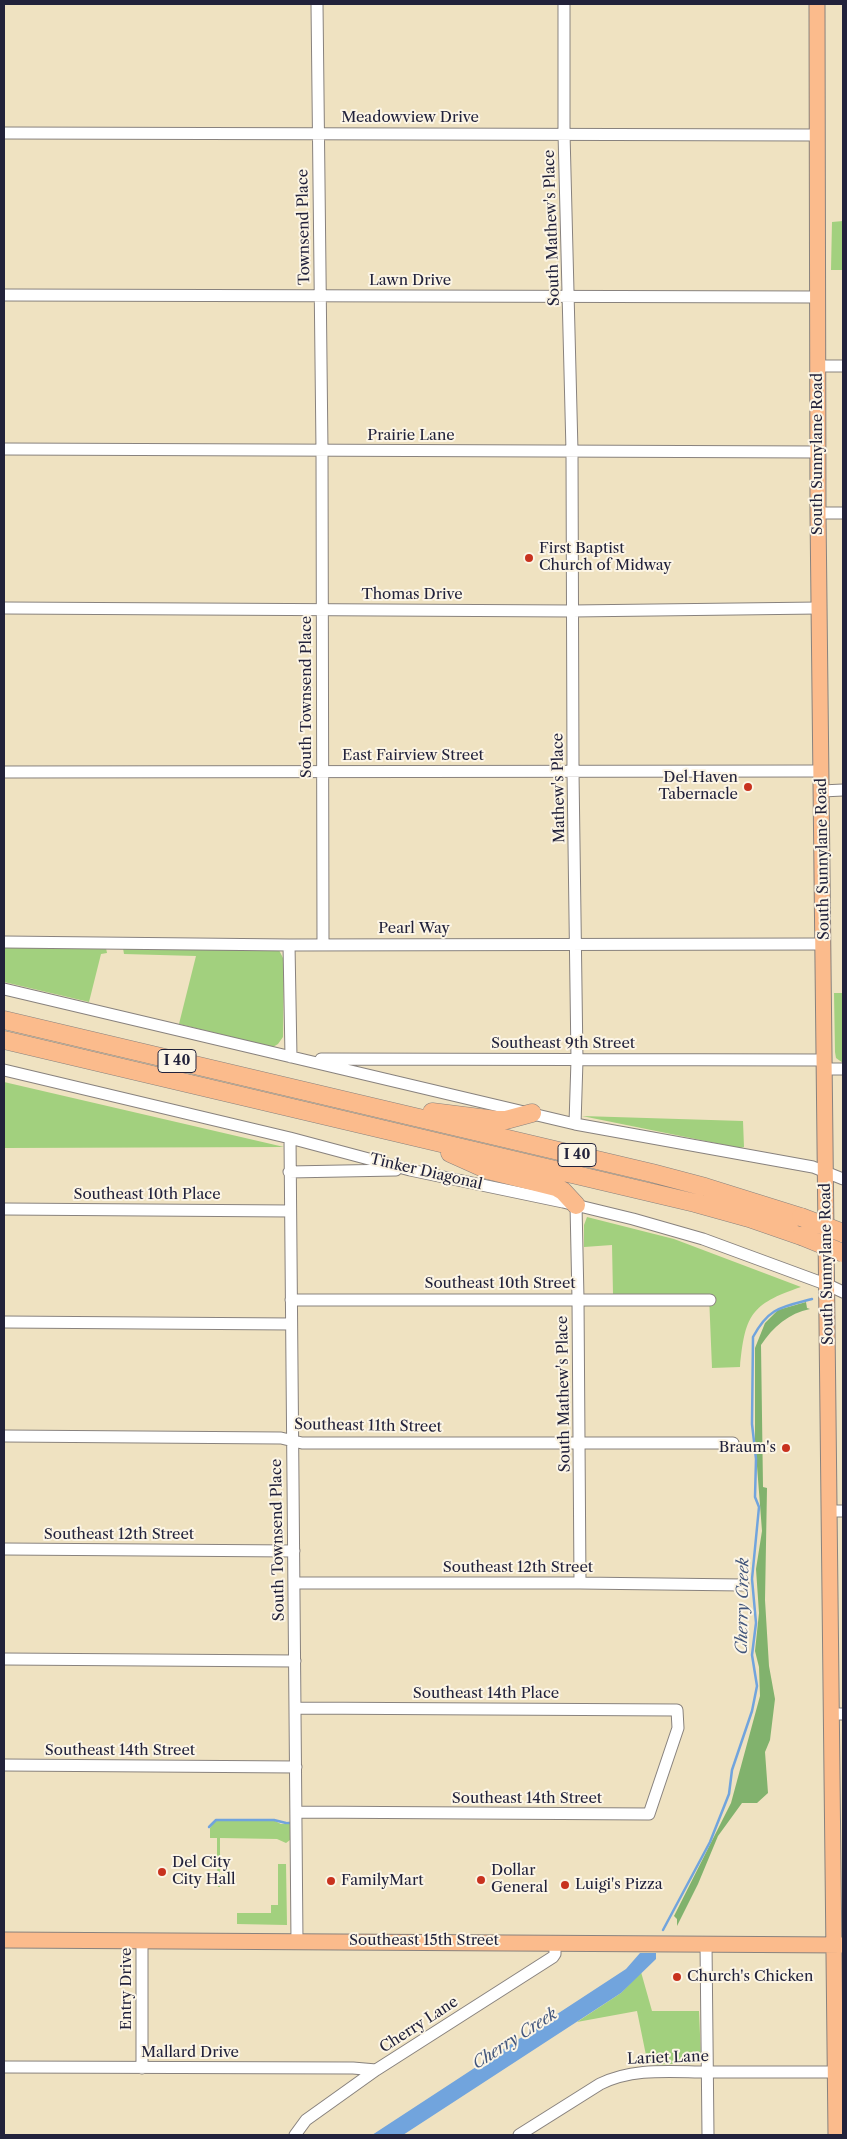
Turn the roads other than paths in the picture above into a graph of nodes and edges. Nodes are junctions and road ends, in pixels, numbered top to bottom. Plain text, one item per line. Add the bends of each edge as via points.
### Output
1 (317, 4) edge
2 (564, 4) edge
3 (817, 4) edge
4 (4, 133) edge
5 (317, 133) junction
6 (564, 133) junction
7 (816, 135) junction
8 (4, 295) edge
9 (321, 296) junction
10 (570, 296) junction
11 (817, 297) junction
12 (818, 366) junction
13 (843, 366) edge
14 (4, 449) edge
15 (322, 450) junction
16 (572, 451) junction
17 (818, 452) junction
18 (818, 513) junction
19 (843, 513) edge
20 (4, 608) edge
21 (820, 608) junction
22 (323, 609) junction
23 (572, 611) junction
24 (322, 771) junction
25 (822, 771) junction
26 (4, 772) edge
27 (573, 772) junction
28 (822, 790) junction
29 (843, 790) edge
30 (4, 942) edge
31 (323, 944) junction
32 (575, 944) junction
33 (824, 944) junction
34 (289, 945) junction
35 (4, 989) edge
36 (4, 1020) edge
37 (4, 1040) edge
38 (296, 1058) junction
39 (577, 1060) junction
40 (825, 1064) junction
41 (843, 1069) edge
42 (4, 1070) edge
43 (350, 1102) junction
44 (532, 1114) junction
45 (575, 1124) junction
46 (416, 1137) junction
47 (290, 1138) junction
48 (410, 1170) junction
49 (289, 1172) junction
50 (826, 1172) junction
51 (843, 1179) edge
52 (576, 1205) junction
53 (4, 1209) edge
54 (290, 1211) junction
55 (843, 1233) edge
56 (843, 1253) edge
57 (828, 1285) junction
58 (843, 1292) edge
59 (578, 1299) junction
60 (291, 1300) junction
61 (710, 1300) dead end
62 (4, 1322) edge
63 (291, 1324) junction
64 (4, 1436) edge
65 (292, 1440) junction
66 (580, 1442) junction
67 (733, 1443) dead end
68 (837, 1511) edge
69 (4, 1549) edge
70 (294, 1551) junction
71 (294, 1583) junction
72 (580, 1583) junction
73 (743, 1586) dead end
74 (4, 1659) edge
75 (295, 1661) junction
76 (295, 1708) junction
77 (677, 1710) joint
78 (838, 1714) edge
79 (4, 1765) edge
80 (296, 1767) junction
81 (296, 1812) junction
82 (4, 1940) edge
83 (142, 1940) junction
84 (297, 1941) junction
85 (555, 1942) junction
86 (706, 1944) junction
87 (839, 1945) edge
88 (4, 2067) edge
89 (142, 2068) junction
90 (376, 2070) junction
91 (707, 2072) junction
92 (836, 2072) junction
93 (295, 2135) edge
94 (519, 2135) edge
95 (708, 2135) edge
96 (836, 2135) edge

1 - 5 street, Townsend Place
2 - 6 street, South Mathew's Place
3 - 7 main road, South Sunnylane Road
4 - 5 street, Meadowview Drive
5 - 6 street, Meadowview Drive
5 - 9 street, Townsend Place
6 - 7 street, Meadowview Drive
6 - 10 street, South Mathew's Place
7 - 11 main road, South Sunnylane Road
8 - 9 street, Lawn Drive
9 - 10 street, Lawn Drive
9 - 15 street, Townsend Place
10 - 11 street, Lawn Drive
10 - 16 street, South Mathew's Place
11 - 12 main road, South Sunnylane Road
12 - 13 street
12 - 17 main road, South Sunnylane Road
14 - 15 street, Prairie Lane
15 - 16 street, Prairie Lane
15 - 22 street, South Townsend Place
16 - 17 street, Prairie Lane
16 - 23 street, Mathew's Place
17 - 18 main road, South Sunnylane Road
18 - 19 street
18 - 21 main road, South Sunnylane Road
20 - 22 street, Thomas Drive
21 - 23 street, Thomas Drive
21 - 25 main road, South Sunnylane Road
22 - 23 street, Thomas Drive
22 - 24 street, South Townsend Place
23 - 27 street, Mathew's Place
24 - 26 street, East Fairview Street
24 - 27 street, East Fairview Street
24 - 31 street, South Townsend Place
25 - 27 street, East Fairview Street
25 - 28 main road, South Sunnylane Road
27 - 32 street, Mathew's Place
28 - 29 street
28 - 33 main road, South Sunnylane Road
30 - 34 street, Pearl Way
31 - 32 street, Pearl Way
31 - 34 street, Pearl Way
32 - 33 street, Pearl Way
32 - 39 street, Mathew's Place
33 - 40 main road, South Sunnylane Road
34 - 38 street
35 - 38 street
36 - 43 highway, I 40
37 - 46 highway, I 40
38 - 39 street, Southeast 9th Street
38 - 44 street
39 - 40 street, Southeast 9th Street
39 - 45 street, Mathew's Place
40 - 41 street, Southeast 9th Street
40 - 50 main road, South Sunnylane Road
42 - 47 street, Tinker Diagonal
43 - 44 highway via 496,1120
43 - 55 highway, I 40, bridge via 697,1184
44 - 45 street
45 - 50 street
46 - 52 highway via 488,1170 556,1186
46 - 56 highway, I 40, bridge via 695,1203 749,1218
47 - 48 street, Tinker Diagonal
47 - 49 street, South Townsend Place
48 - 49 street
48 - 52 street, Tinker Diagonal
49 - 54 street, South Townsend Place
50 - 51 street
50 - 57 main road, South Sunnylane Road
52 - 57 street, Tinker Diagonal via 678,1231
52 - 59 street, South Mathew's Place
53 - 54 street, Southeast 10th Place
54 - 60 street, South Townsend Place
57 - 58 street, Tinker Diagonal
57 - 68 main road, South Sunnylane Road
59 - 60 street, Southeast 10th Street
59 - 61 street, Southeast 10th Street
59 - 66 street, South Mathew's Place
60 - 63 street, South Townsend Place
62 - 63 street
63 - 65 street, South Townsend Place
64 - 65 street, Southeast 11th Street
65 - 66 street, Southeast 11th Street via 302,1443
65 - 70 street, South Townsend Place
66 - 67 street, Southeast 11th Street
66 - 72 street, South Mathew's Place
68 - 78 main road, South Sunnylane Road
69 - 70 street, Southeast 12th Street
70 - 71 street, South Townsend Place
71 - 72 street, Southeast 12th Street
71 - 75 street, South Townsend Place
72 - 73 street, Southeast 12th Street
74 - 75 street
75 - 76 street, South Townsend Place
76 - 77 street, Southeast 14th Place
76 - 80 street, South Townsend Place
77 - 81 street, Southeast 14th Street via 678,1728 649,1814
78 - 87 main road, South Sunnylane Road
79 - 80 street, Southeast 14th Street
80 - 81 street, South Townsend Place
81 - 84 street, South Townsend Place
82 - 83 main road, Southeast 15th Street
83 - 84 main road, Southeast 15th Street
83 - 89 street, Entry Drive
84 - 85 main road, Southeast 15th Street
85 - 86 main road, Southeast 15th Street
85 - 90 street, Cherry Lane via 556,1954 553,1957
86 - 87 main road, Southeast 15th Street
86 - 91 street
87 - 92 main road, South Sunnylane Road
88 - 89 street, Mallard Drive
89 - 90 street, Mallard Drive
90 - 93 street, Cherry Lane via 306,2120
91 - 92 street, Lariet Lane
91 - 94 street, Lariet Lane via 641,2072 613,2077
91 - 95 street
92 - 96 main road, South Sunnylane Road

